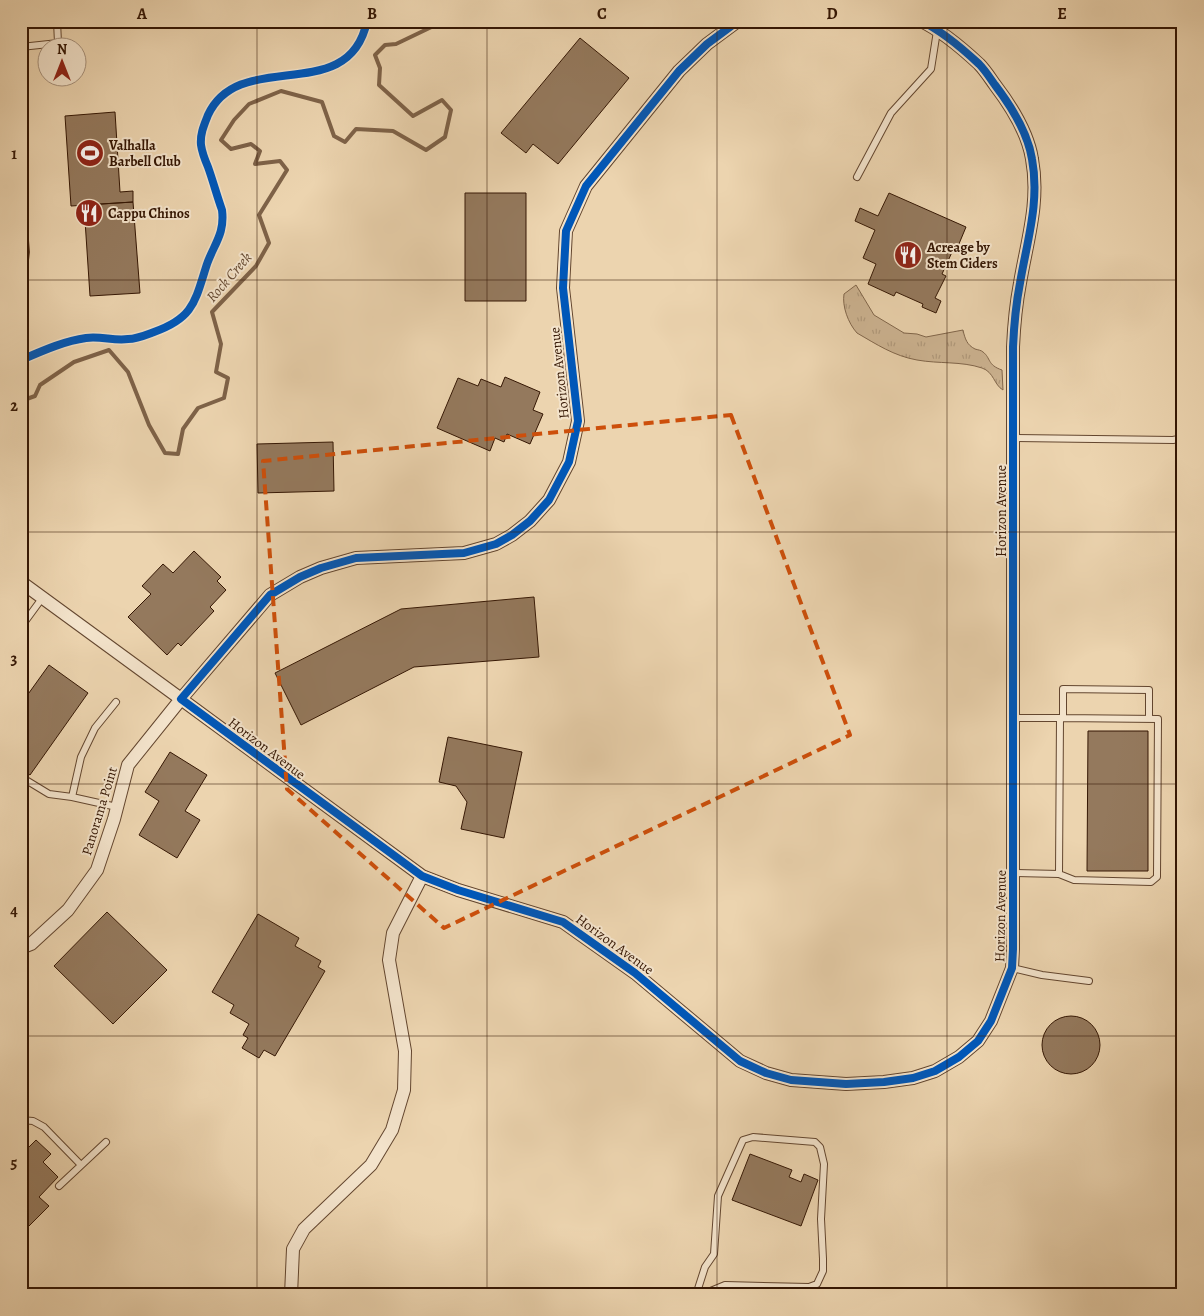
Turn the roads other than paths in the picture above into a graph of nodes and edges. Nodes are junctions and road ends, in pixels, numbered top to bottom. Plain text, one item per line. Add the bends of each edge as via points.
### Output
1 (57, 21) edge
2 (738, 21) edge
3 (921, 21) edge
4 (937, 32) junction
5 (21, 46) edge
6 (857, 177) dead end
7 (21, 230) edge
8 (21, 268) edge
9 (1013, 438) junction
10 (1183, 438) edge
11 (21, 582) edge
12 (43, 597) junction
13 (21, 627) edge
14 (181, 700) junction
15 (116, 702) dead end
16 (1013, 718) junction
17 (1062, 718) junction
18 (1149, 719) junction
19 (21, 777) edge
20 (72, 797) junction
21 (117, 807) junction
22 (1013, 873) junction
23 (1059, 874) junction
24 (422, 876) junction
25 (21, 948) edge
26 (1012, 968) junction
27 (1089, 981) dead end
28 (21, 1120) edge
29 (106, 1142) dead end
30 (82, 1164) junction
31 (60, 1186) dead end
32 (21, 1294) edge
33 (83, 1295) edge
34 (291, 1295) edge
35 (696, 1295) edge
36 (701, 1295) edge

1 - 5 lane via 58,43
2 - 14 street, Horizon Avenue via 679,71 586,186 566,231 563,288 578,421 568,462 550,500 530,521 496,544 464,553 356,558 300,578 270,595
3 - 4 street, Horizon Avenue
4 - 6 lane via 931,69 891,113
4 - 9 street, Horizon Avenue via 980,65 1004,97 1032,157 1034,218 1014,320
7 - 8 street
9 - 10 lane
9 - 16 street, Horizon Avenue
11 - 12 street, Horizon Avenue
12 - 13 lane
12 - 14 street, Horizon Avenue
14 - 21 street, Panorama Point via 128,765
14 - 24 street, Horizon Avenue
15 - 20 lane via 95,728 81,757
16 - 17 lane
16 - 22 street, Horizon Avenue
17 - 18 lane
17 - 18 lane via 1064,689 1149,690
17 - 23 lane
18 - 23 lane via 1158,719 1157,877 1151,882 1074,880
19 - 20 lane via 49,794
20 - 21 lane
21 - 25 street, Panorama Point via 97,870 68,910 32,944
22 - 23 lane
22 - 26 street, Horizon Avenue
24 - 26 street, Horizon Avenue via 563,922 635,972 740,1061 791,1080 846,1084 884,1082 934,1071 959,1057 978,1041 991,1021
24 - 34 street via 393,933 389,960 405,1051 404,1090 392,1130 371,1165 304,1229 293,1249
26 - 27 lane via 1042,976
28 - 30 lane via 33,1121 44,1127
29 - 30 lane
30 - 31 lane
32 - 33 street
35 - 36 lane via 705,1267 714,1254 718,1196 742,1140 753,1137 815,1142 820,1147 824,1164 821,1220 824,1259 817,1284 809,1287 725,1285

